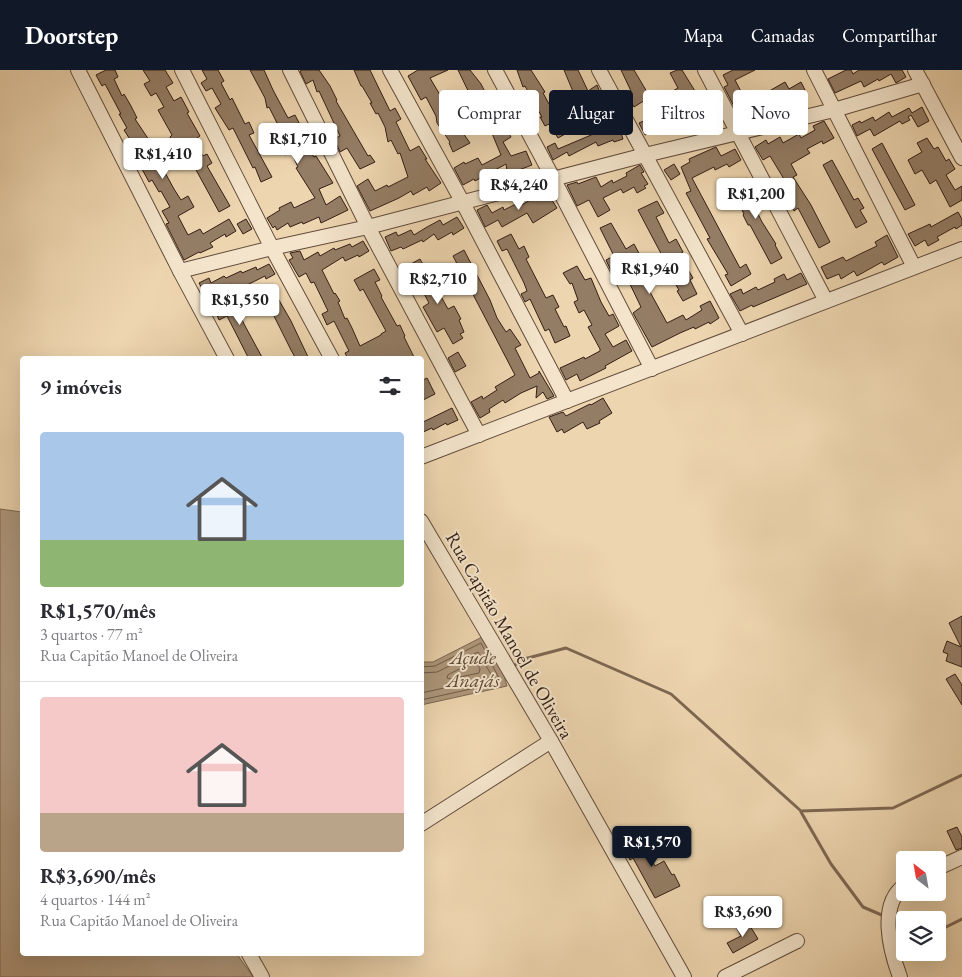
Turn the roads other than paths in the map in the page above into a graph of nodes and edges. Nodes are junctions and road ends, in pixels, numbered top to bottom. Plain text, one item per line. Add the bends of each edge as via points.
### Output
1 (78, 70) edge
2 (182, 70) edge
3 (290, 70) edge
4 (390, 70) edge
5 (494, 70) edge
6 (599, 70) edge
7 (706, 70) edge
8 (814, 70) edge
9 (915, 70) edge
10 (923, 84) junction
11 (834, 110) junction
12 (808, 116) edge
13 (733, 123) edge
14 (733, 134) edge
15 (739, 135) edge
16 (644, 155) junction
17 (962, 158) edge
18 (553, 178) junction
19 (463, 203) junction
20 (368, 227) junction
21 (272, 248) junction
22 (962, 249) edge
23 (914, 267) junction
24 (180, 271) junction
25 (826, 301) junction
26 (742, 334) junction
27 (225, 356) edge
28 (330, 356) edge
29 (652, 369) junction
30 (567, 401) junction
31 (479, 435) junction
32 (424, 456) edge
33 (424, 526) edge
34 (551, 741) junction
35 (424, 822) edge
36 (962, 857) edge
37 (946, 864) edge
38 (896, 893) edge
39 (797, 941) dead end
40 (250, 956) edge
41 (262, 977) edge
42 (684, 977) edge
43 (725, 977) edge
44 (900, 977) edge

1 - 24 street
2 - 21 street
3 - 20 street
4 - 19 street
5 - 18 street
6 - 16 street
7 - 13 street
8 - 11 street
9 - 10 street
10 - 11 street
10 - 17 street
11 - 12 street
11 - 23 street
14 - 16 street
15 - 25 street
16 - 18 street
16 - 26 street
18 - 19 street
18 - 29 street
19 - 20 street
19 - 30 street
20 - 21 street
20 - 31 street
21 - 24 street
21 - 28 street
22 - 23 street
23 - 25 street
24 - 27 street
25 - 26 street
26 - 29 street
29 - 30 street
30 - 31 street
31 - 32 street
33 - 34 street, Rua Capitão Manoel de Oliveira
34 - 35 street
34 - 42 street, Rua Capitão Manoel de Oliveira
36 - 37 street
38 - 44 street via 889,908 889,928
39 - 43 street
40 - 41 street

